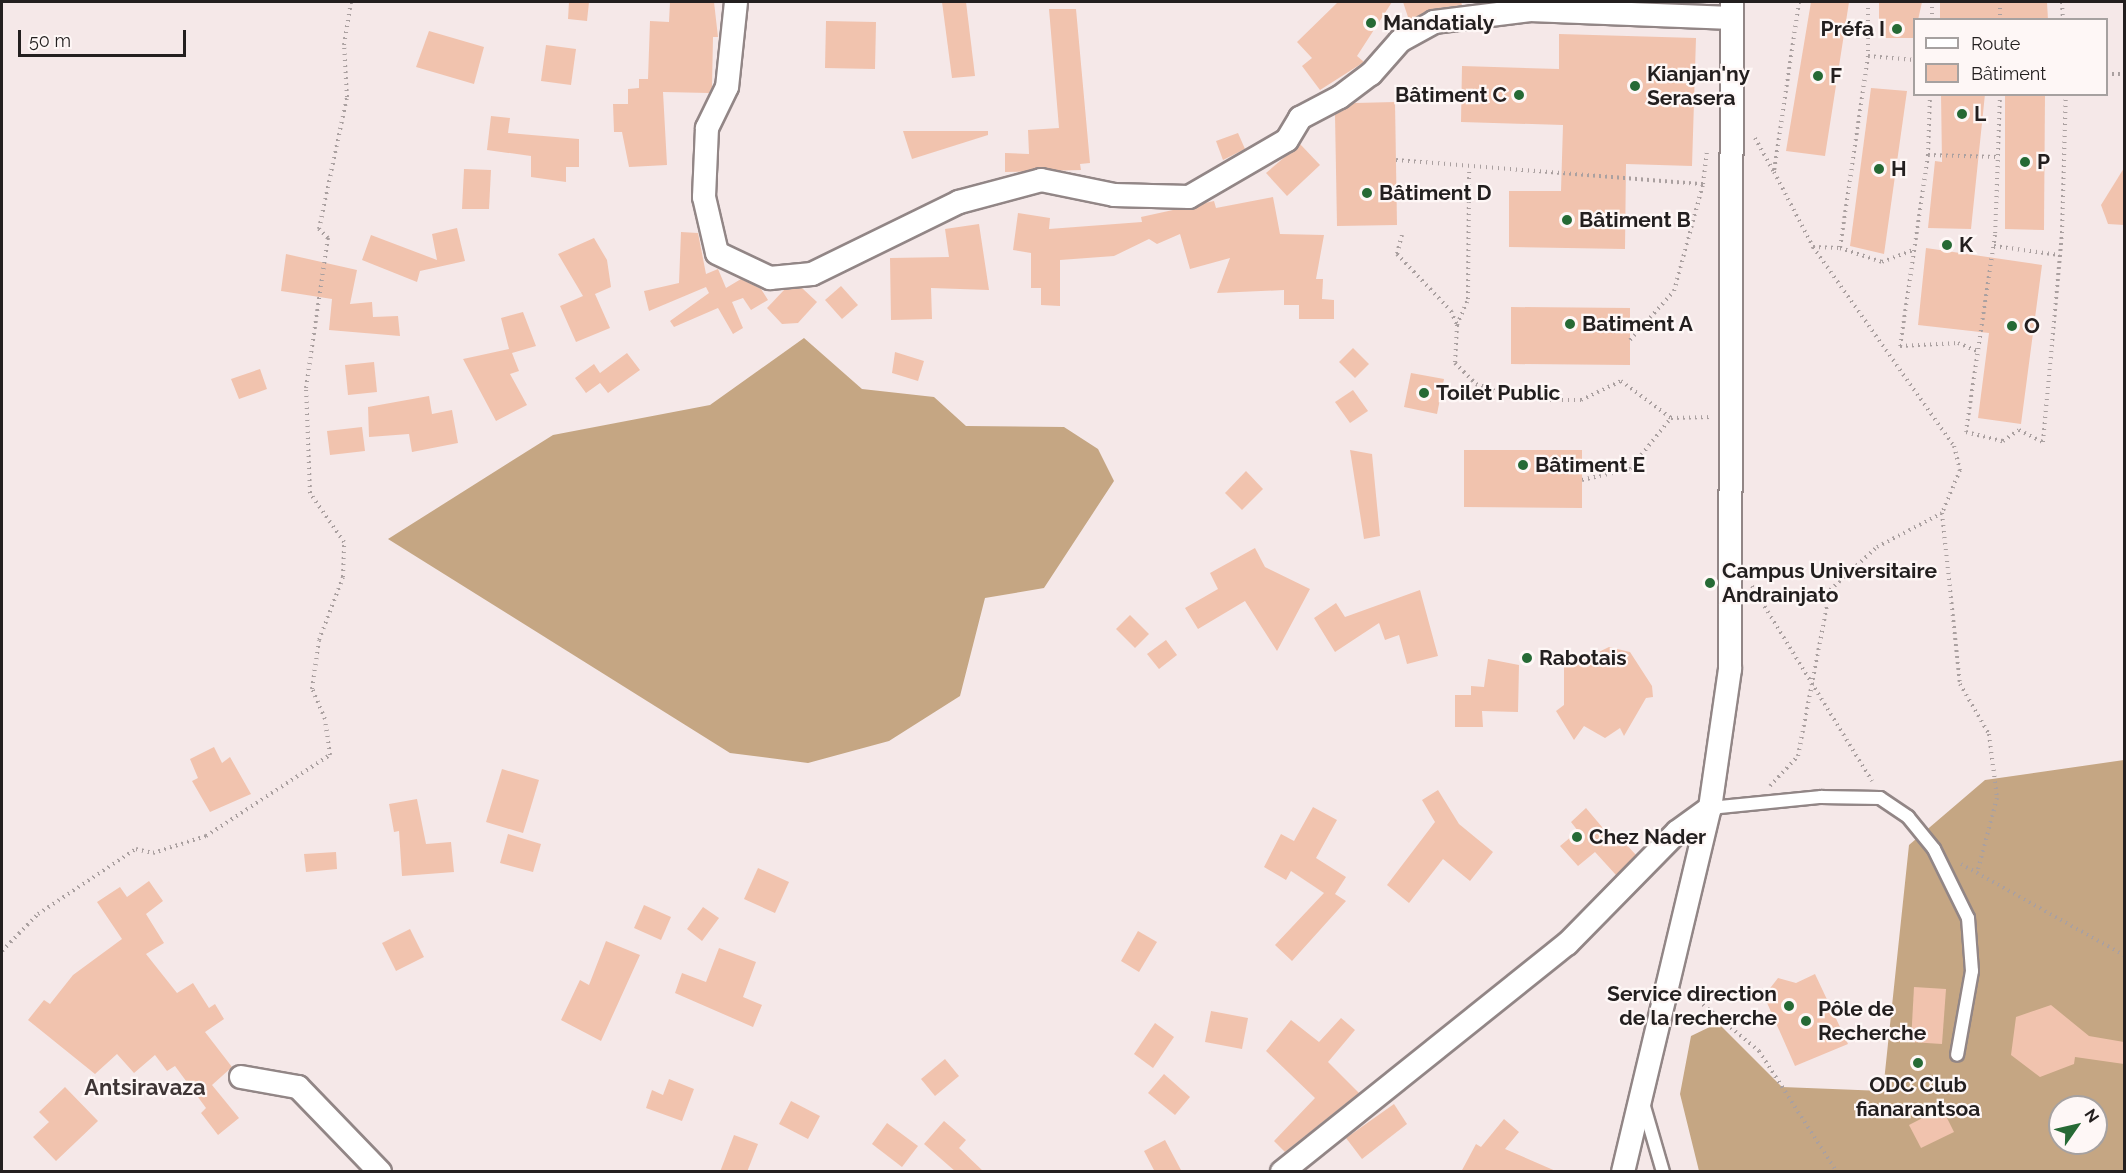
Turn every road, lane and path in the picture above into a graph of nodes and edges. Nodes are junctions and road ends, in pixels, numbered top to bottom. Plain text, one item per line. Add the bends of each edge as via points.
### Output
1 (351, 2) edge
2 (736, 2) edge
3 (1800, 2) edge
4 (1868, 2) edge
5 (1932, 2) edge
6 (2000, 2) edge
7 (2062, 2) edge
8 (1732, 10) edge
9 (1932, 18) edge
10 (2000, 18) edge
11 (2063, 18) edge
12 (1868, 56) junction
13 (1913, 60) edge
14 (2108, 74) edge
15 (2124, 74) edge
16 (1715, 96) dead end
17 (1930, 96) edge
18 (2000, 96) edge
19 (2066, 96) edge
20 (1713, 107) dead end
21 (1709, 140) dead end
22 (1928, 155) junction
23 (1998, 157) junction
24 (1396, 160) dead end
25 (1469, 172) dead end
26 (1703, 184) junction
27 (1402, 235) dead end
28 (1994, 246) junction
29 (1813, 247) junction
30 (1840, 248) junction
31 (1914, 250) junction
32 (2059, 255) junction
33 (1457, 325) junction
34 (1630, 340) dead end
35 (1977, 351) junction
36 (1733, 416) junction
37 (1671, 418) junction
38 (1582, 480) dead end
39 (1942, 513) junction
40 (1732, 555) junction
41 (1810, 673) junction
42 (1880, 798) junction
43 (1754, 804) junction
44 (1710, 808) junction
45 (1934, 849) junction
46 (1977, 873) junction
47 (2, 951) edge
48 (2124, 955) edge
49 (1670, 977) junction
50 (1958, 1055) dead end
51 (241, 1077) dead end
52 (1642, 1097) junction
53 (380, 1172) edge
54 (1282, 1172) edge
55 (1623, 1172) edge
56 (1663, 1172) edge
57 (1837, 1172) edge

1 - 47 path via 344,45 347,97 319,228 327,238 306,388 310,493 344,542 344,577 319,640 312,688 325,719 330,755 206,836 153,853 136,849 38,914
2 - 8 street via 727,87 707,128 704,197 717,253 770,278 812,274 959,202 1041,180 1114,195 1189,197 1287,140 1300,117 1340,97 1371,74 1400,41 1434,22 1530,10
3 - 29 path via 1773,172
4 - 12 path
5 - 9 path
6 - 10 path
7 - 11 path
8 - 36 street
12 - 13 path
12 - 30 path
14 - 15 path
16 - 20 path
17 - 22 path
18 - 23 path
19 - 32 path
21 - 26 path
22 - 23 path
22 - 31 path
23 - 28 path
24 - 26 path
25 - 33 path via 1468,298
26 - 34 path via 1674,291
27 - 33 path via 1396,254 1451,311
28 - 32 path
28 - 35 path
29 - 30 path
29 - 39 path via 1954,446 1960,471
30 - 31 path via 1881,262
31 - 35 path via 1900,346 1958,343
32 - 35 path via 2043,442 2019,430 2003,441 1966,432
33 - 37 path via 1455,363 1476,384 1520,400 1581,400 1621,381
36 - 37 path
36 - 40 street
37 - 38 path via 1630,469
39 - 41 path via 1877,547 1830,590
39 - 46 path via 1960,684 1989,734 1997,798
40 - 41 path
40 - 44 street via 1730,669
41 - 42 path
41 - 43 path via 1798,756
42 - 43 lane
42 - 45 lane via 1908,817
43 - 44 lane
44 - 49 street
44 - 54 street via 1677,832 1567,944
45 - 46 path
45 - 50 lane via 1968,918 1972,971
46 - 48 path
49 - 52 street
49 - 57 path via 1759,1051
51 - 53 street via 298,1087
52 - 55 street
52 - 56 lane

